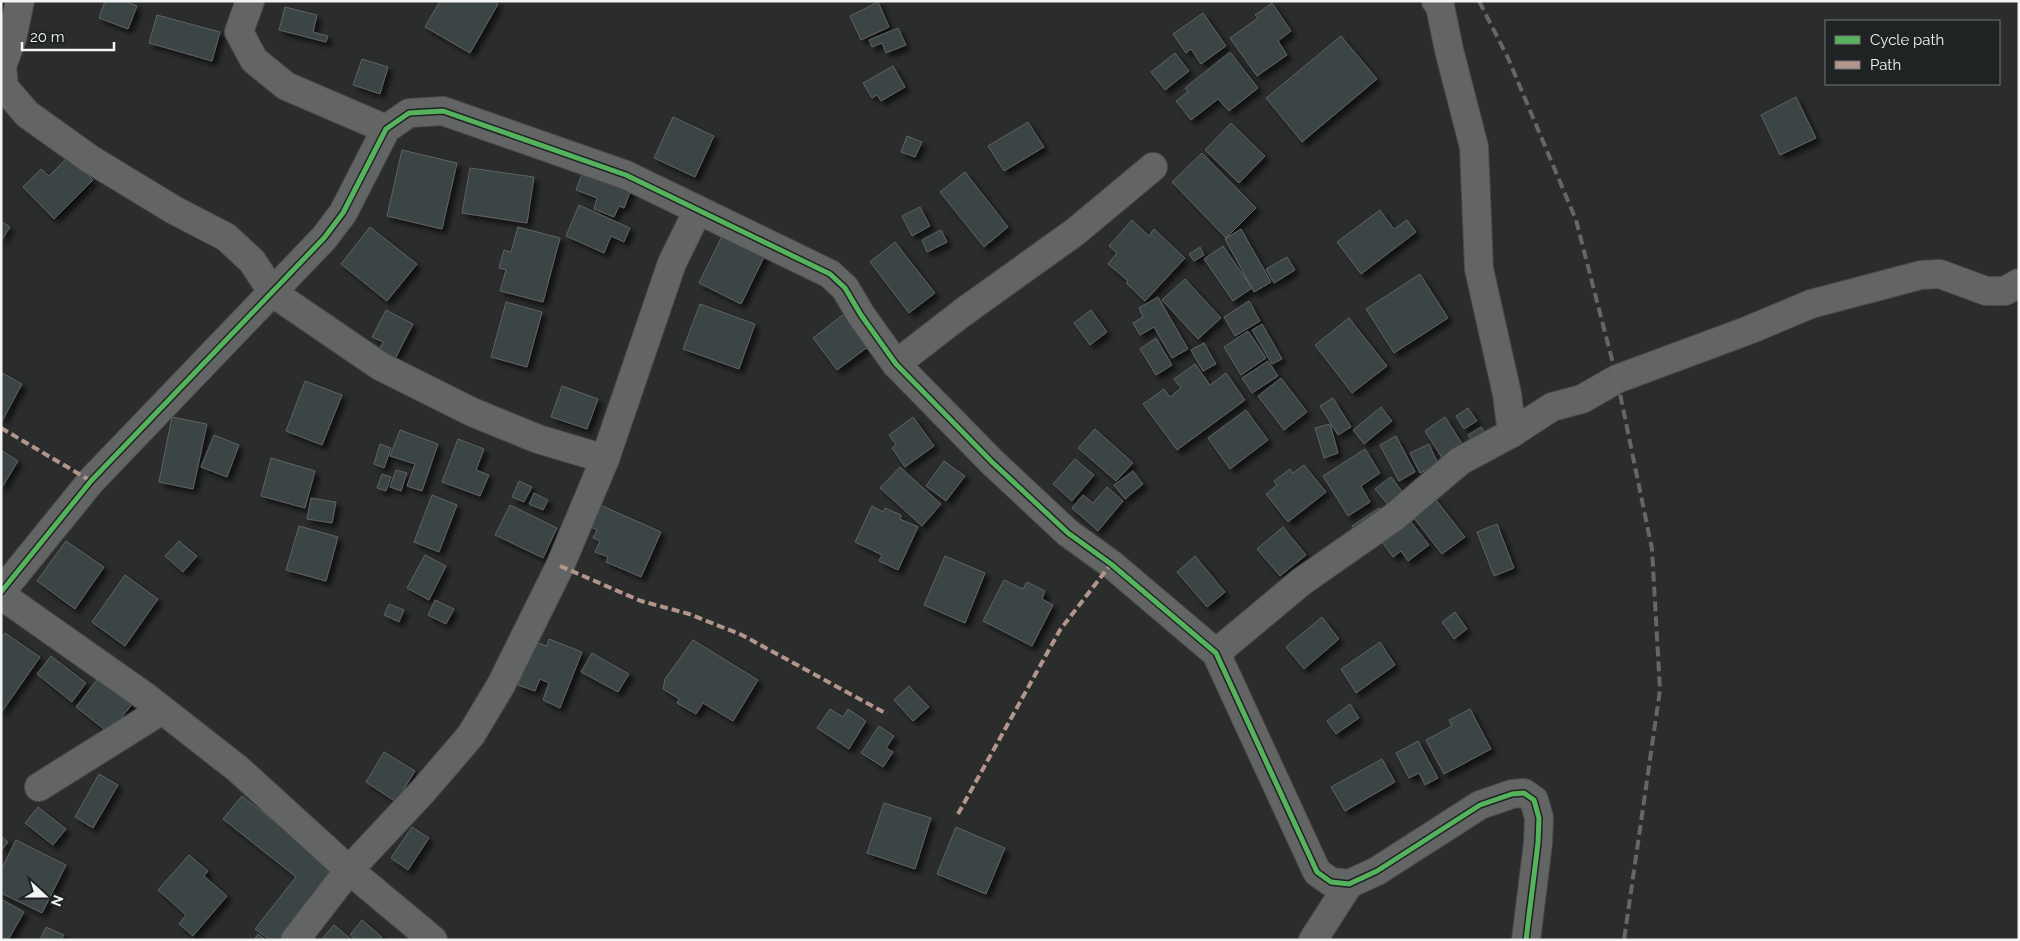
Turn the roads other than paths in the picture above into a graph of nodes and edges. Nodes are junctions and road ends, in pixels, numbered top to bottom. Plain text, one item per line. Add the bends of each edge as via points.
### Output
1 (20, 1) edge
2 (250, 1) edge
3 (1436, 1) edge
4 (386, 129) junction
5 (1153, 167) dead end
6 (698, 210) junction
7 (2019, 283) edge
8 (273, 293) junction
9 (896, 364) junction
10 (1512, 433) junction
11 (605, 459) junction
12 (1, 594) edge
13 (1216, 653) junction
14 (162, 710) junction
15 (39, 787) dead end
16 (349, 870) junction
17 (1349, 884) junction
18 (295, 940) edge
19 (433, 940) edge
20 (1313, 940) edge
21 (1526, 940) edge

1 - 8 street via 2,66 4,87 27,114 174,210 226,236 252,261
2 - 4 street via 239,32 254,60 286,86
3 - 10 street via 1440,6 1474,147 1479,269 1507,394
4 - 6 street via 409,113 443,111 626,175
4 - 8 street via 343,213
5 - 9 street via 1075,232
6 - 9 street via 838,280
6 - 11 street via 672,263
7 - 10 street via 2005,290 1986,291 1940,274 1921,275 1811,304 1617,378 1582,398 1552,407
8 - 11 street via 380,366 472,412 538,440
8 - 12 street via 91,481
9 - 13 street via 992,462 1068,533 1111,564
10 - 13 street via 1460,460 1394,517 1301,582
11 - 16 street via 556,574 501,685 470,735
12 - 14 street
13 - 17 street via 1317,872 1331,882
14 - 15 street
14 - 16 street via 238,769
16 - 18 street
16 - 19 street
17 - 20 street
17 - 21 street via 1377,871 1480,805 1524,793 1534,800 1539,818

